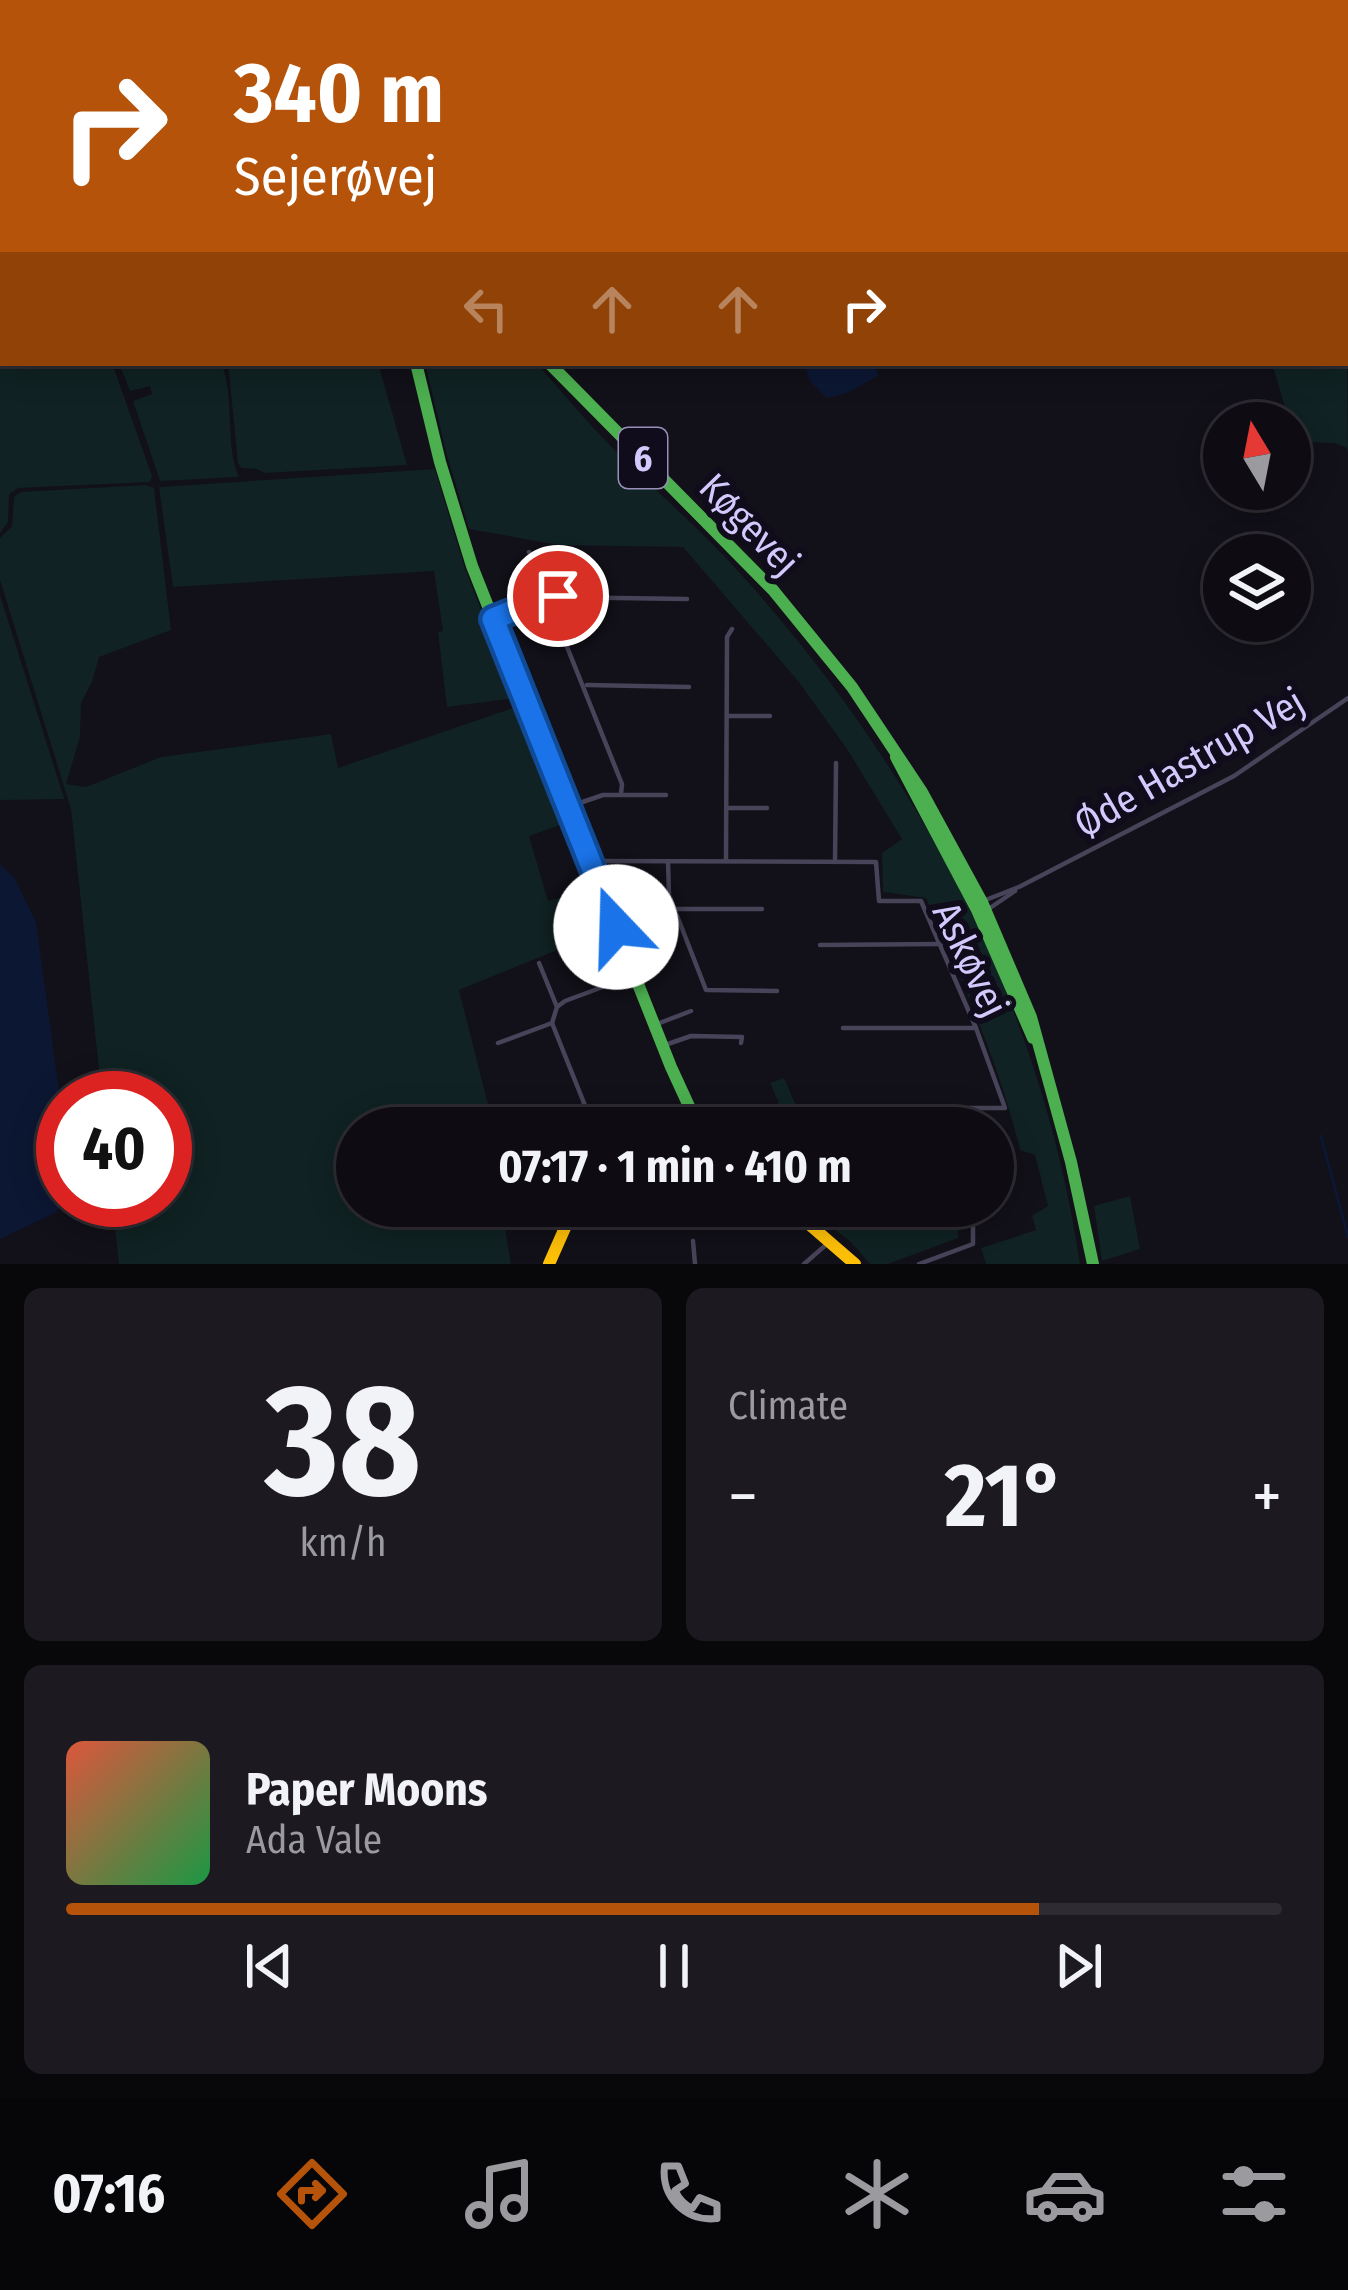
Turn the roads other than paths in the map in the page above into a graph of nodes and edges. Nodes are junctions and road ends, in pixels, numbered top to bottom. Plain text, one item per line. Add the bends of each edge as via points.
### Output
1 (417, 366) edge
2 (553, 366) edge
3 (529, 552) dead end
4 (547, 597) junction
5 (687, 599) dead end
6 (493, 619) junction
7 (732, 629) dead end
8 (584, 685) junction
9 (689, 687) dead end
10 (1348, 698) edge
11 (727, 716) junction
12 (770, 716) dead end
13 (836, 763) dead end
14 (621, 794) junction
15 (666, 795) dead end
16 (568, 807) junction
17 (726, 808) junction
18 (767, 808) dead end
19 (590, 861) junction
20 (668, 861) junction
21 (726, 861) junction
22 (835, 862) junction
23 (981, 908) junction
24 (673, 909) junction
25 (762, 909) dead end
26 (941, 944) junction
27 (820, 945) dead end
28 (539, 962) dead end
29 (635, 975) junction
30 (778, 991) dead end
31 (556, 1007) junction
32 (691, 1011) dead end
33 (552, 1023) junction
34 (655, 1025) junction
35 (843, 1028) dead end
36 (976, 1028) junction
37 (498, 1043) dead end
38 (741, 1043) dead end
39 (663, 1046) junction
40 (584, 1105) joint
41 (579, 1107) edge
42 (690, 1107) edge
43 (1006, 1107) edge
44 (565, 1227) edge
45 (813, 1227) edge
46 (973, 1227) edge
47 (693, 1241) dead end
48 (830, 1241) junction
49 (548, 1264) edge
50 (695, 1264) edge
51 (804, 1264) edge
52 (855, 1264) edge
53 (919, 1264) edge
54 (1093, 1264) edge

1 - 6 main road
2 - 23 main road, Køgevej / 6 via 776,592 856,693
3 - 4 street
4 - 5 street
4 - 6 street
4 - 8 street
6 - 16 main road
7 - 11 street
8 - 9 street
8 - 14 street
10 - 23 street, Øde Hastrup Vej via 1234,776
11 - 12 street
11 - 17 street
13 - 22 street
14 - 15 street
14 - 16 street
16 - 19 main road
17 - 18 street
17 - 21 street
19 - 20 street
19 - 29 main road
20 - 21 street
20 - 24 street
21 - 22 street
22 - 26 street, Askøvej via 876,862 879,901 921,901
23 - 54 main road, Køgevej / 6 via 1041,1054
24 - 25 street
24 - 30 street via 706,990
26 - 27 street
26 - 36 street, Askøvej
28 - 31 street
29 - 31 street
29 - 34 main road
31 - 33 street
32 - 34 street
33 - 37 street
33 - 40 street
34 - 39 main road
35 - 36 street
36 - 43 street, Askøvej
38 - 39 street via 742,1037 691,1036
39 - 42 main road
40 - 41 street
44 - 49 main road
45 - 48 main road
46 - 53 street via 973,1244
47 - 50 street
48 - 51 street
48 - 52 main road

